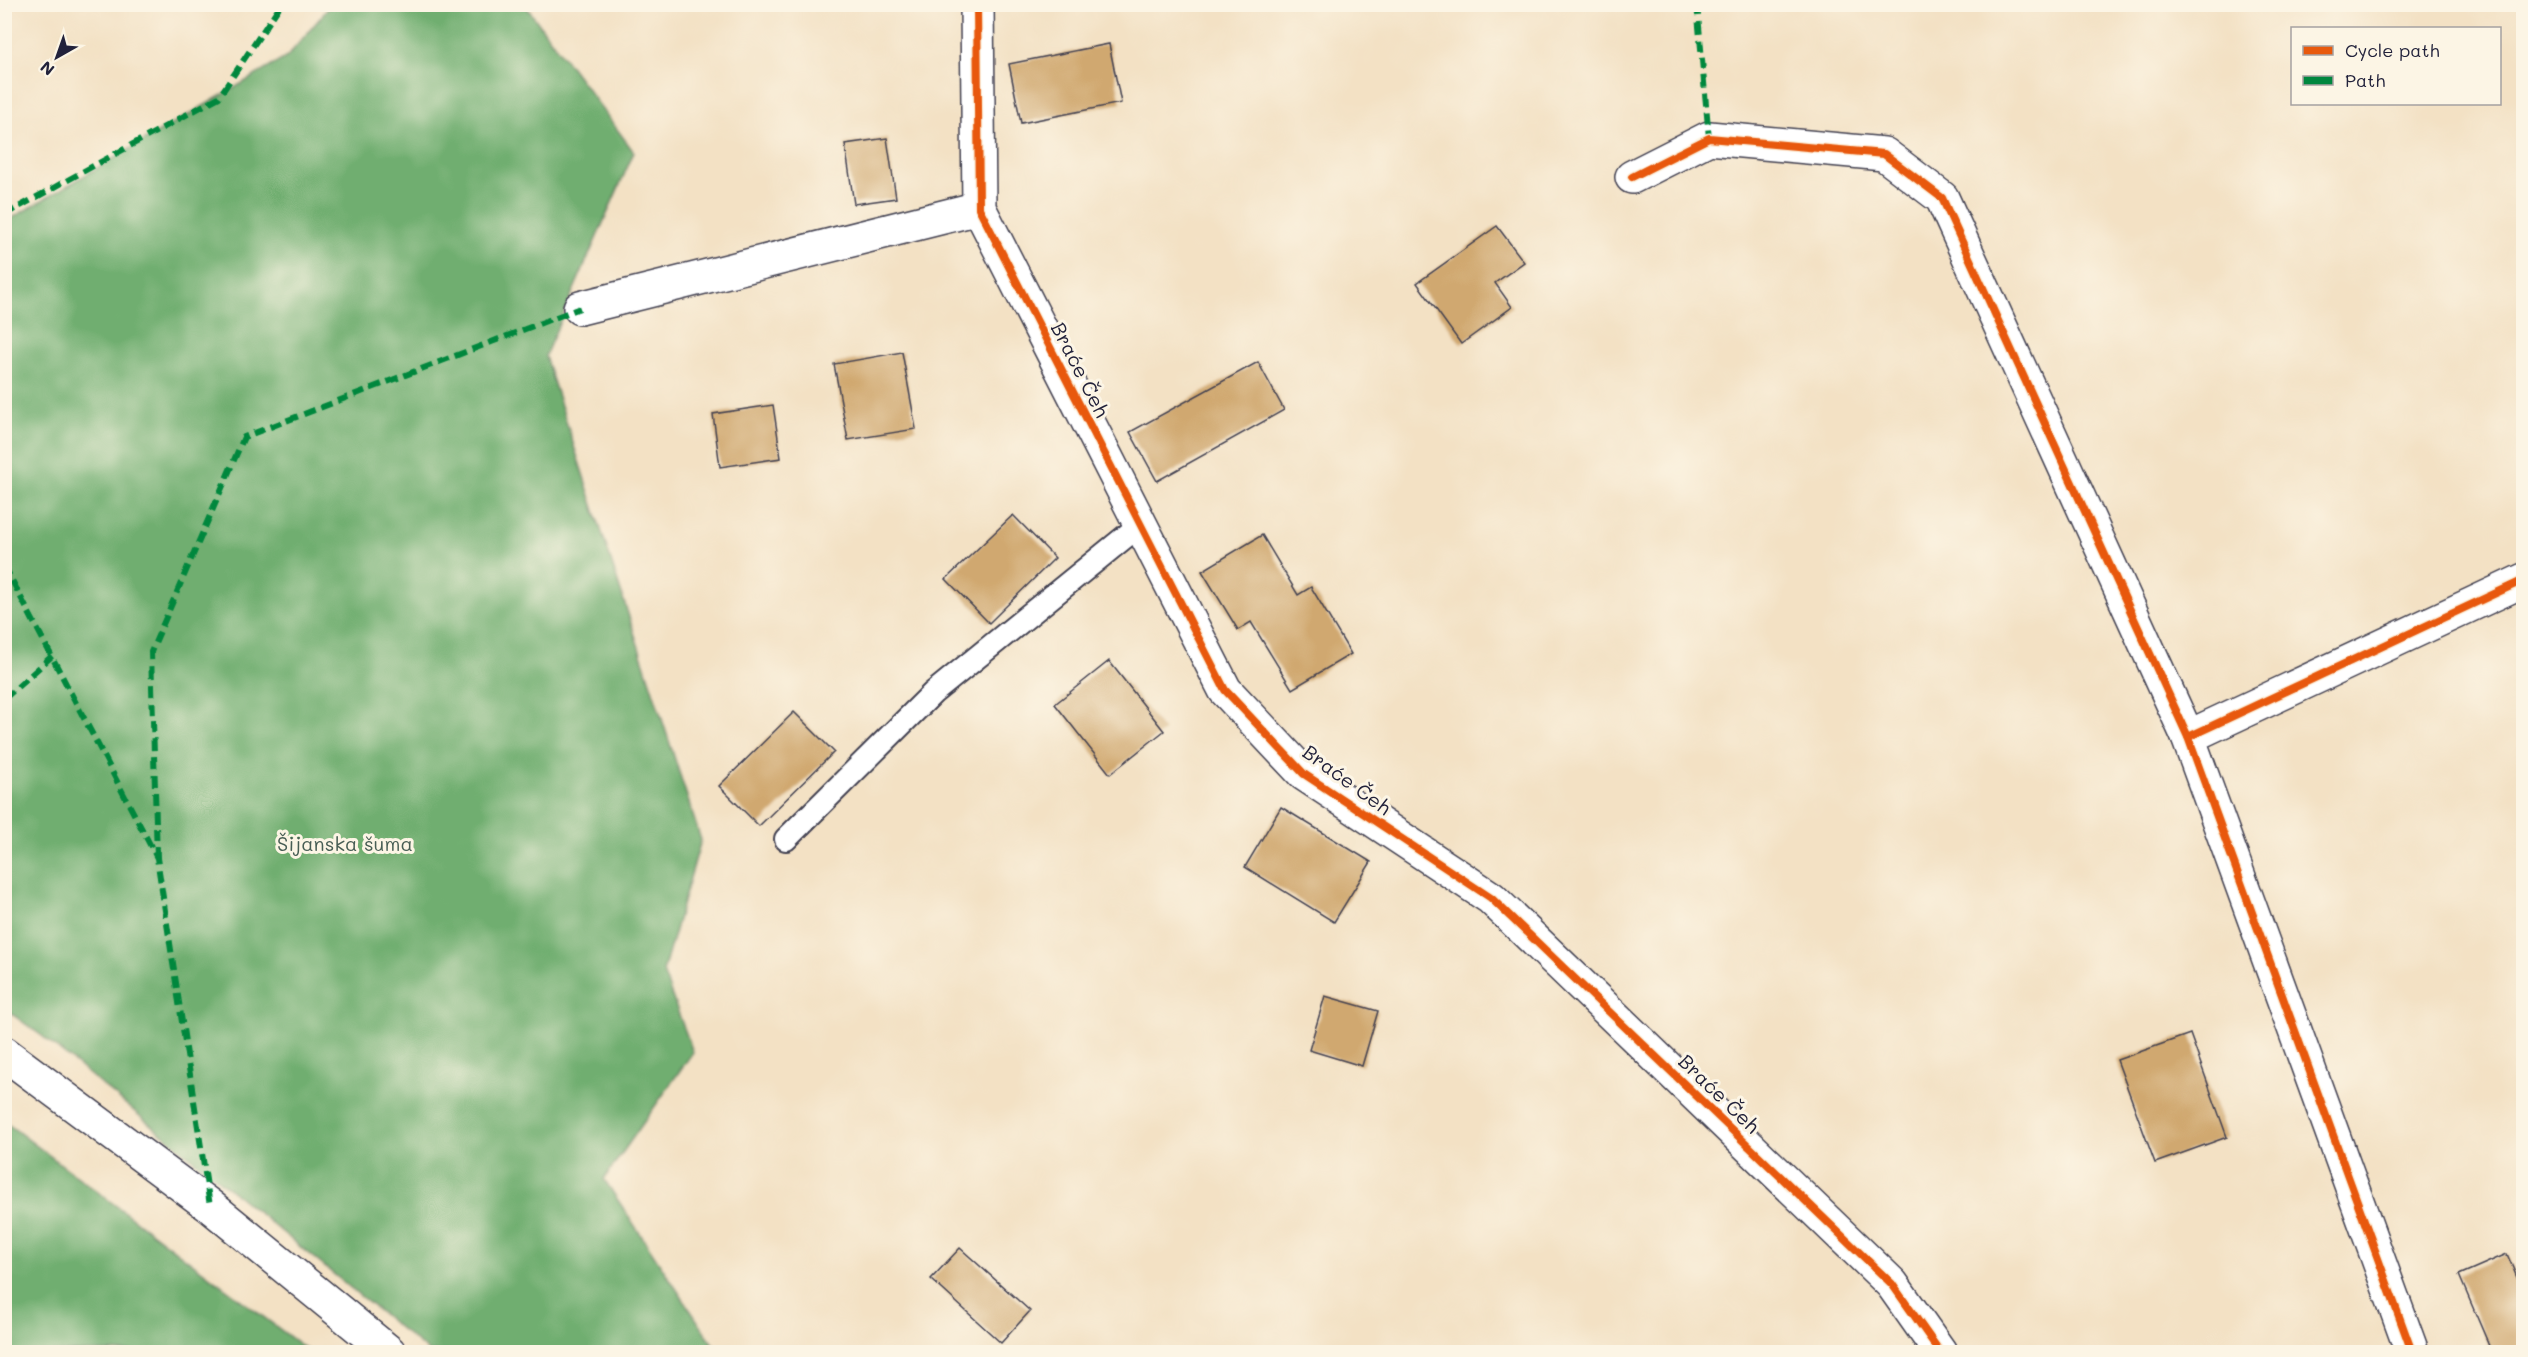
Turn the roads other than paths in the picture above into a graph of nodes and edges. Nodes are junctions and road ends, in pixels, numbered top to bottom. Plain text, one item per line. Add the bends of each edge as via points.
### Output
1 (977, 4) edge
2 (1632, 177) dead end
3 (979, 208) junction
4 (579, 308) dead end
5 (1141, 524) junction
6 (2523, 580) edge
7 (2188, 737) junction
8 (786, 839) dead end
9 (4, 1053) edge
10 (390, 1353) edge
11 (1940, 1353) edge
12 (2412, 1353) edge

1 - 3 street, Braće Čeh
2 - 7 street via 1709,138 1884,154 1942,198
3 - 4 street
3 - 5 street, Braće Čeh
5 - 8 lane via 933,693
5 - 11 street, Braće Čeh via 1226,690 1304,774 1491,898 1892,1284
6 - 7 street
7 - 12 street
9 - 10 street via 210,1206

